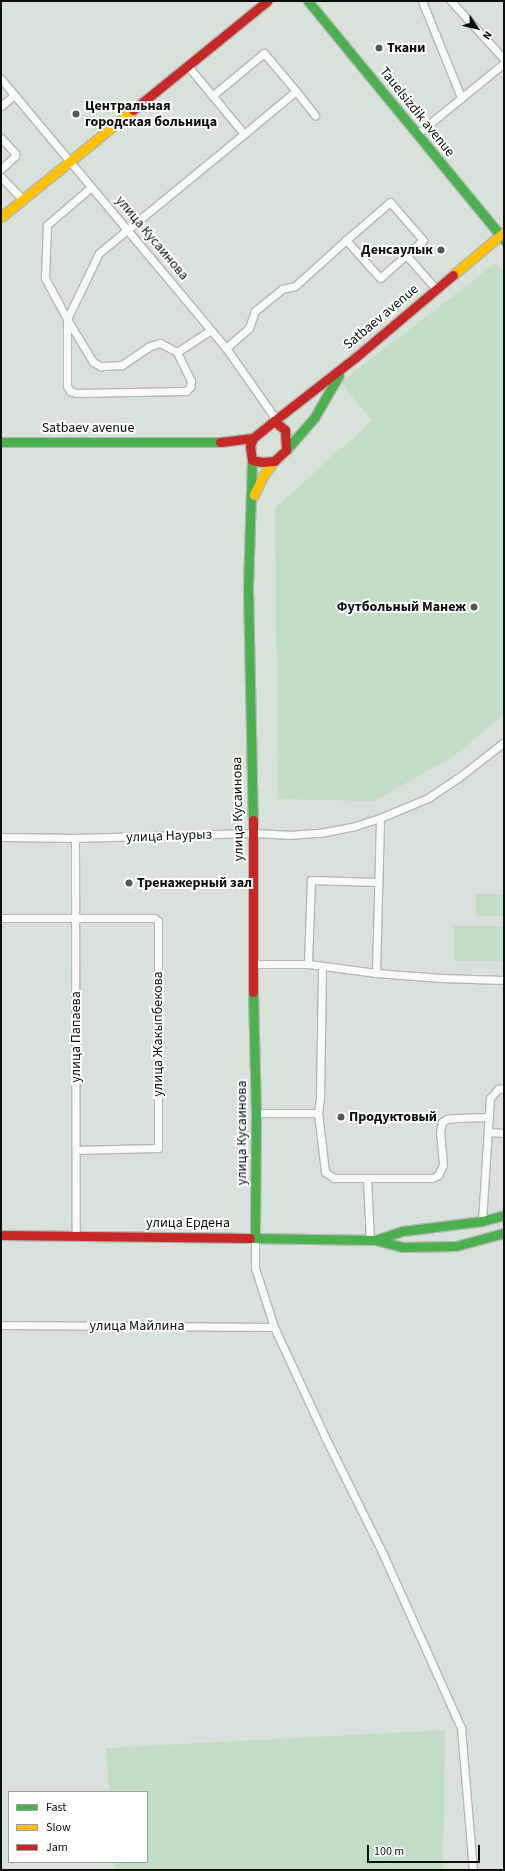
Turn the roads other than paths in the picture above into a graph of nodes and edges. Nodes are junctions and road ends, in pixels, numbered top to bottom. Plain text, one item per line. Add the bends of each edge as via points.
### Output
1 (267, 1) edge
2 (308, 1) edge
3 (422, 1) edge
4 (450, 1) edge
5 (504, 60) edge
6 (504, 63) edge
7 (188, 66) junction
8 (1, 79) edge
9 (296, 91) junction
10 (14, 95) junction
11 (212, 96) junction
12 (461, 97) junction
13 (1, 106) edge
14 (316, 115) dead end
15 (244, 134) junction
16 (417, 134) junction
17 (1, 138) edge
18 (70, 163) junction
19 (1, 169) edge
20 (1, 177) edge
21 (90, 188) junction
22 (22, 200) junction
23 (1, 217) edge
24 (126, 230) junction
25 (503, 236) edge
26 (346, 240) junction
27 (406, 255) junction
28 (436, 289) junction
29 (66, 319) junction
30 (211, 330) junction
31 (226, 348) junction
32 (177, 352) junction
33 (344, 367) junction
34 (274, 421) junction
35 (253, 438) junction
36 (1, 442) edge
37 (223, 442) junction
38 (286, 450) junction
39 (251, 457) junction
40 (274, 461) junction
41 (251, 501) junction
42 (504, 742) edge
43 (380, 818) junction
44 (253, 833) junction
45 (1, 837) edge
46 (75, 838) junction
47 (378, 882) junction
48 (1, 918) edge
49 (76, 919) junction
50 (252, 964) junction
51 (308, 964) junction
52 (322, 966) junction
53 (376, 974) junction
54 (504, 980) edge
55 (504, 1088) edge
56 (256, 1113) junction
57 (318, 1113) junction
58 (488, 1117) junction
59 (488, 1132) junction
60 (504, 1132) edge
61 (76, 1150) junction
62 (367, 1178) junction
63 (504, 1216) edge
64 (482, 1221) junction
65 (504, 1233) edge
66 (1, 1235) edge
67 (76, 1237) junction
68 (255, 1238) junction
69 (373, 1240) junction
70 (1, 1325) edge
71 (274, 1327) junction
72 (473, 1870) edge

1 - 7 street
2 - 16 street, Tauelsizdik avenue
3 - 12 street
4 - 5 street
6 - 12 street
7 - 11 street
7 - 18 street
8 - 10 street, улица Кусаинова
9 - 11 street via 264,53
9 - 14 street
9 - 15 street
10 - 13 street
10 - 18 street, улица Кусаинова
11 - 15 street
12 - 16 street
15 - 24 street
16 - 25 street, Tauelsizdik avenue
17 - 19 street via 15,156
18 - 21 street, улица Кусаинова
18 - 22 street
20 - 22 street
21 - 24 street, улица Кусаинова
21 - 29 street via 47,225 45,278
22 - 23 street
24 - 29 street via 99,253
24 - 30 street, улица Кусаинова
25 - 28 street, Satbaev avenue
26 - 27 street via 380,278
26 - 27 street via 390,202 423,240
26 - 31 street via 295,286 282,289 255,311 249,328
27 - 28 street
28 - 33 street, Satbaev avenue
29 - 32 street via 93,362 100,366 122,365 150,346 160,343
29 - 32 street via 67,386 70,391 76,393 186,391 191,381
30 - 31 street, улица Кусаинова
30 - 32 street
31 - 34 street, улица Кусаинова
33 - 34 street, Satbaev avenue
33 - 38 street via 314,418
34 - 35 street
34 - 38 street via 286,430
35 - 37 street
35 - 39 street via 250,446
36 - 37 street, Satbaev avenue
37 - 39 street via 242,448
38 - 40 street
39 - 40 street via 262,462
39 - 41 street, улица Кусаинова
40 - 41 street via 263,476
41 - 44 street, улица Кусаинова via 248,589
42 - 43 street, улица Наурыз via 428,798
43 - 44 street, улица Наурыз via 320,833
43 - 47 street
44 - 46 street, улица Наурыз
44 - 50 street, улица Кусаинова
45 - 46 street, улица Наурыз
46 - 49 street, улица Папаева
47 - 51 street via 311,880
47 - 53 street
48 - 49 street
49 - 61 street, улица Папаева
49 - 61 street, улица Жакыпбекова via 157,919 159,1146 157,1149
50 - 51 street
50 - 56 street, улица Кусаинова
51 - 52 street
52 - 53 street
52 - 57 street
53 - 54 street
55 - 58 street via 498,1089 490,1098
56 - 57 street
56 - 68 street, улица Кусаинова
57 - 62 street via 325,1172 334,1178
58 - 59 street
58 - 62 street via 456,1118 442,1122 440,1133 443,1165 438,1175 432,1178
59 - 60 street
59 - 64 street
61 - 67 street, улица Папаева
62 - 69 street
63 - 64 street, улица Ердена
64 - 69 street, улица Ердена via 403,1231
65 - 69 street, улица Ердена via 456,1246 403,1247
66 - 67 street, улица Ердена
67 - 68 street, улица Ердена
68 - 69 street, улица Ердена
68 - 71 street via 255,1268
70 - 71 street, улица Майлина
71 - 72 street via 386,1559 461,1728

